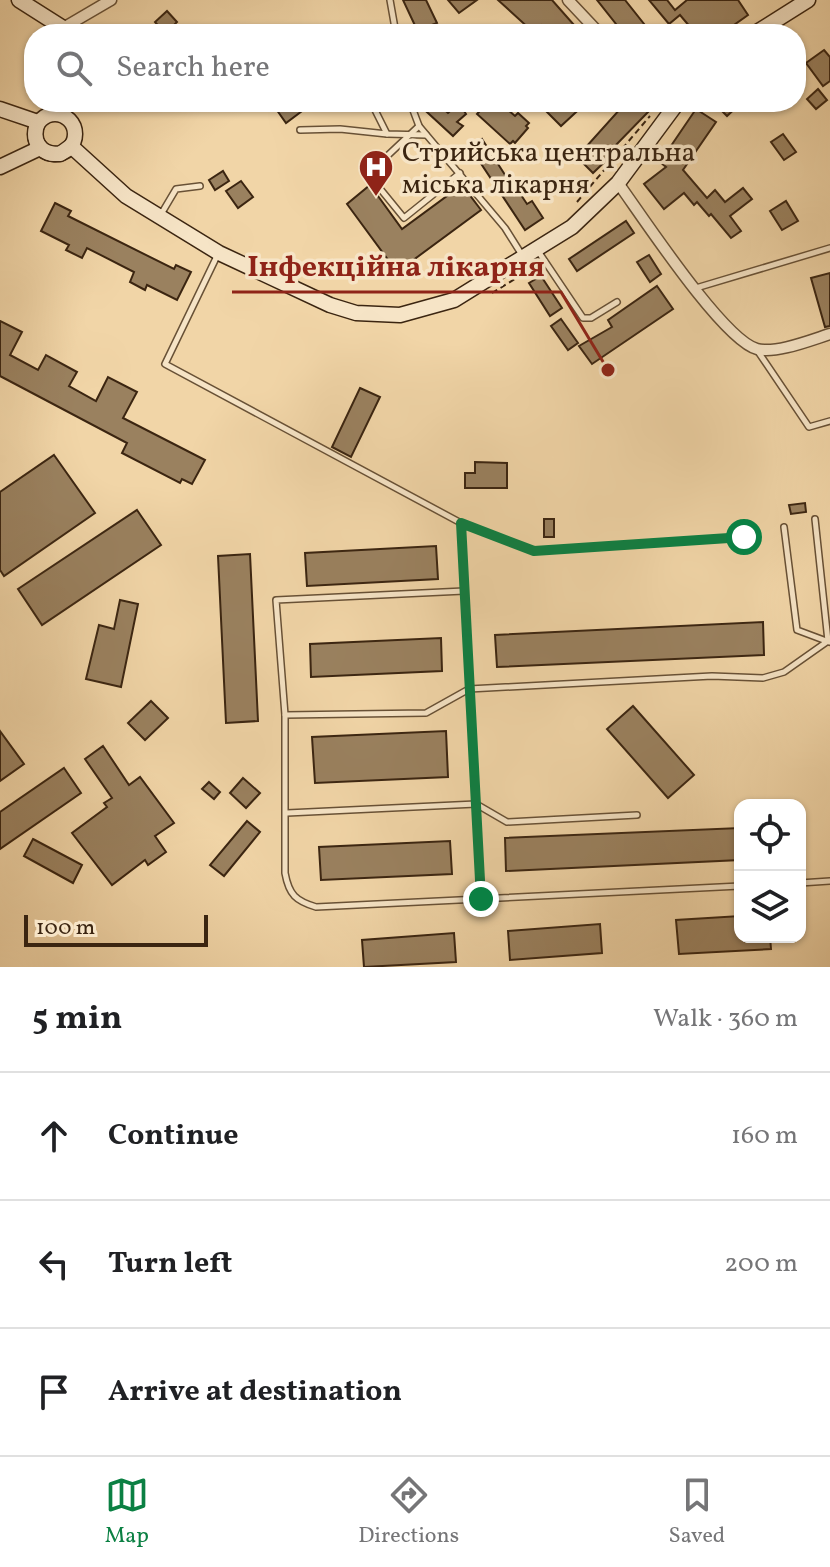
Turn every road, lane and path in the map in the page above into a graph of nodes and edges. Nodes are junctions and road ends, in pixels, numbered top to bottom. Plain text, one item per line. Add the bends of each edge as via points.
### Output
1 (19, 0) edge
2 (111, 0) edge
3 (390, 0) edge
4 (568, 0) edge
5 (808, 0) edge
6 (55, 24) edge
7 (76, 24) edge
8 (394, 24) edge
9 (591, 24) edge
10 (770, 24) edge
11 (0, 109) edge
12 (66, 112) edge
13 (376, 112) edge
14 (414, 112) edge
15 (666, 112) edge
16 (652, 113) dead end
17 (64, 116) junction
18 (38, 122) junction
19 (419, 126) junction
20 (300, 130) dead end
21 (387, 134) junction
22 (411, 135) junction
23 (426, 135) junction
24 (71, 146) junction
25 (40, 148) junction
26 (0, 167) edge
27 (460, 173) junction
28 (618, 183) junction
29 (200, 186) dead end
30 (575, 205) dead end
31 (160, 217) junction
32 (830, 248) edge
33 (219, 253) junction
34 (531, 254) junction
35 (695, 289) junction
36 (617, 302) dead end
37 (830, 334) edge
38 (757, 349) junction
39 (830, 421) edge
40 (815, 519) dead end
41 (461, 523) junction
42 (784, 527) dead end
43 (744, 537) dead end
44 (464, 591) junction
45 (829, 642) edge
46 (469, 689) junction
47 (285, 715) junction
48 (476, 804) junction
49 (287, 813) junction
50 (637, 815) dead end
51 (830, 881) edge
52 (806, 883) edge
53 (734, 886) edge
54 (481, 899) junction

1 - 6 main road
2 - 7 street
3 - 8 lane
4 - 9 street
5 - 10 main road
11 - 18 main road
12 - 17 main road
13 - 21 lane
14 - 19 lane
15 - 28 main road
16 - 30 path
17 - 18 main road via 50,114
17 - 24 main road via 75,133
18 - 25 main road
19 - 22 lane
19 - 23 lane
20 - 21 lane
21 - 22 lane
22 - 23 lane
22 - 27 lane via 366,171 404,218
23 - 27 lane
24 - 25 main road via 60,154
24 - 31 main road via 126,196
25 - 26 main road
27 - 34 lane
28 - 34 main road via 572,227
28 - 35 street
29 - 31 lane via 176,189
31 - 33 main road
32 - 35 lane
33 - 34 main road via 330,305 379,316 454,300
33 - 41 lane via 165,364
34 - 36 lane via 583,318
35 - 38 street via 727,329
37 - 38 street via 783,348
38 - 39 lane via 809,427
40 - 45 lane
41 - 43 lane via 534,551
41 - 44 lane
42 - 45 lane via 797,630
44 - 46 lane
44 - 47 lane via 276,600
45 - 46 lane via 784,672 763,678
46 - 47 lane via 426,713
46 - 48 lane
47 - 49 lane
48 - 49 lane
48 - 50 lane via 507,822
48 - 54 lane
49 - 54 lane via 285,873 297,902 316,907
51 - 52 lane
53 - 54 lane

